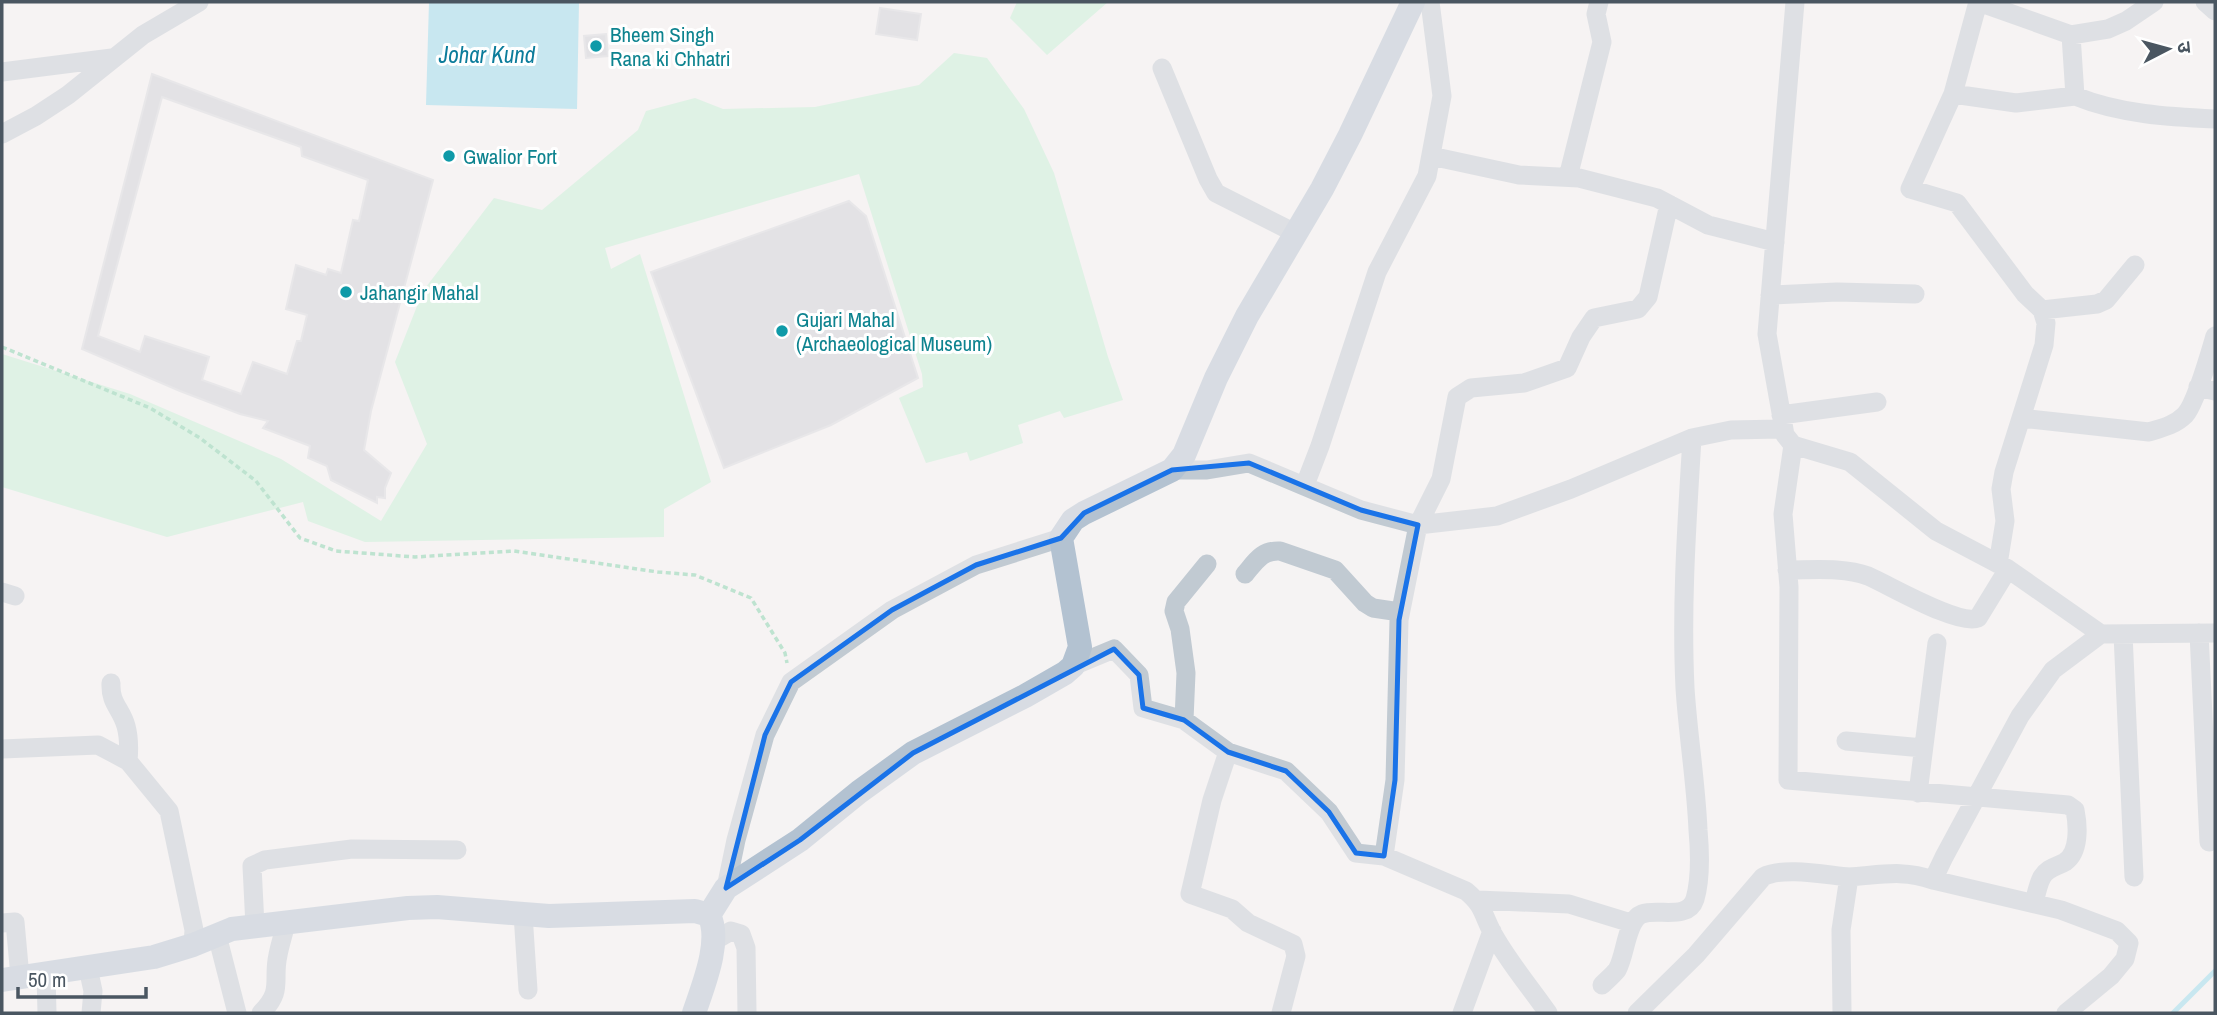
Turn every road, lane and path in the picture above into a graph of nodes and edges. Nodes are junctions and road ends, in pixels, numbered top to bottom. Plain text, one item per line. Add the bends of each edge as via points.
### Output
1 (199, 2) edge
2 (1413, 2) edge
3 (1430, 2) edge
4 (1599, 2) edge
5 (1795, 2) edge
6 (1981, 2) edge
7 (2154, 2) edge
8 (2205, 2) edge
9 (2215, 11) edge
10 (2071, 35) junction
11 (118, 57) junction
12 (1162, 68) dead end
13 (2, 72) edge
14 (1953, 94) junction
15 (2076, 96) junction
16 (2215, 119) edge
17 (2, 134) edge
18 (1431, 156) junction
19 (1568, 177) junction
20 (1669, 204) junction
21 (1296, 233) junction
22 (1774, 242) junction
23 (2135, 265) dead end
24 (1915, 294) dead end
25 (1770, 295) junction
26 (2042, 310) junction
27 (2215, 336) edge
28 (2, 347) edge
29 (2206, 389) edge
30 (1877, 402) dead end
31 (2021, 418) junction
32 (1786, 430) junction
33 (1692, 438) junction
34 (1172, 470) junction
35 (1305, 485) junction
36 (1418, 525) junction
37 (1061, 538) junction
38 (1207, 564) dead end
39 (2003, 567) junction
40 (1787, 570) junction
41 (1245, 574) dead end
42 (1401, 612) junction
43 (2207, 633) edge
44 (2101, 634) junction
45 (2123, 634) junction
46 (1937, 643) dead end
47 (1073, 666) junction
48 (791, 682) junction
49 (111, 683) dead end
50 (1184, 720) junction
51 (1846, 741) dead end
52 (1923, 748) junction
53 (2, 749) edge
54 (1228, 751) junction
55 (128, 761) junction
56 (1918, 793) junction
57 (1975, 798) junction
58 (2209, 842) dead end
59 (457, 850) dead end
60 (1384, 856) junction
61 (1849, 877) junction
62 (2134, 877) dead end
63 (1934, 880) junction
64 (726, 888) junction
65 (1477, 900) junction
66 (2034, 903) junction
67 (523, 914) junction
68 (709, 915) junction
69 (286, 922) junction
70 (2, 923) edge
71 (1631, 923) junction
72 (255, 926) junction
73 (1492, 931) junction
74 (217, 935) junction
75 (714, 941) junction
76 (193, 945) junction
77 (88, 968) junction
78 (46, 974) junction
79 (11, 979) edge
80 (1602, 985) dead end
81 (528, 990) dead end
82 (47, 1013) edge
83 (91, 1013) edge
84 (237, 1013) edge
85 (261, 1013) edge
86 (695, 1013) edge
87 (747, 1013) edge
88 (1281, 1013) edge
89 (1462, 1013) edge
90 (1548, 1013) edge
91 (1637, 1013) edge
92 (1842, 1013) edge
93 (2066, 1013) edge

1 - 11 street via 143,35
2 - 21 main road via 1350,135
3 - 18 street via 1442,96
4 - 19 street via 1596,14 1602,41
5 - 22 street
6 - 10 street
6 - 14 street
7 - 10 street via 2108,29
8 - 9 street
10 - 15 street
11 - 13 street
11 - 17 street via 57,102
12 - 21 street via 1216,193
14 - 15 street via 2016,103
14 - 26 street via 1910,189 1957,203
15 - 16 street via 2170,117
18 - 19 street via 1519,174
18 - 35 street via 1427,176 1377,272
19 - 20 street
20 - 22 street via 1709,225
20 - 36 street via 1648,297 1638,309 1594,318 1567,368 1524,383 1471,388 1457,397 1441,479
21 - 34 main road via 1247,316 1184,454
22 - 25 street
23 - 26 street via 2106,300
24 - 25 street
25 - 32 street via 1767,334
26 - 31 street via 2044,345
27 - 29 street via 2206,368
28 - 48 path via 150,408 200,438 256,481 300,538 336,551 415,557 514,551 695,575 751,598 785,653
29 - 31 street via 2186,414 2149,432
30 - 32 street
31 - 39 street via 2001,489
32 - 33 street via 1731,430
32 - 39 street via 1850,462 1936,531
32 - 40 street via 1783,514
33 - 36 street via 1497,516
33 - 71 street via 1683,598 1699,876 1690,907 1642,914
34 - 35 street via 1249,463
34 - 37 main road via 1083,513
35 - 36 street via 1362,510
36 - 42 street
37 - 47 main road via 1080,647
37 - 48 street via 976,565 892,610
38 - 50 street via 1176,602 1174,611 1186,673
39 - 40 street via 1978,618 1971,621 1946,614 1866,575
39 - 44 street
40 - 56 street via 1788,780
41 - 42 street via 1263,554 1280,551 1335,570 1373,608
42 - 60 street via 1395,779
43 - 45 street
43 - 58 street
44 - 45 street
44 - 57 street via 2053,670 2020,716
45 - 62 street
46 - 52 street
47 - 50 street via 1114,649 1139,676 1143,708
47 - 64 main road via 913,753 800,840
48 - 64 street via 765,735
49 - 55 street via 110,697 126,725
50 - 54 street
51 - 52 street
52 - 56 street
53 - 55 street via 98,745
54 - 60 street via 1286,771 1329,812 1356,853
54 - 88 street via 1190,894 1232,909 1248,923 1293,944 1296,956
55 - 76 street via 169,811 194,930
56 - 57 street
57 - 63 street
57 - 66 street via 2068,805 2074,810 2075,852 2042,876
59 - 72 street via 352,849 265,860 251,866
60 - 65 street
61 - 63 street via 1899,872
61 - 91 street via 1794,873 1763,877 1696,955
61 - 92 street via 1841,930
63 - 66 street
64 - 68 main road
65 - 71 street via 1569,904
65 - 73 street
66 - 93 street via 2117,931 2129,943 2125,960 2111,976
67 - 68 main road via 695,911
67 - 69 main road via 418,908
67 - 81 street
68 - 75 main road
69 - 72 main road
69 - 85 street via 272,1002
70 - 79 street via 15,922
71 - 80 street via 1625,951
72 - 74 main road
73 - 89 street
73 - 90 street
74 - 76 main road
74 - 84 street
75 - 86 main road
75 - 87 street via 731,932 741,934 746,948
76 - 77 main road
77 - 78 main road
77 - 83 street via 93,990
78 - 79 main road
78 - 82 street

